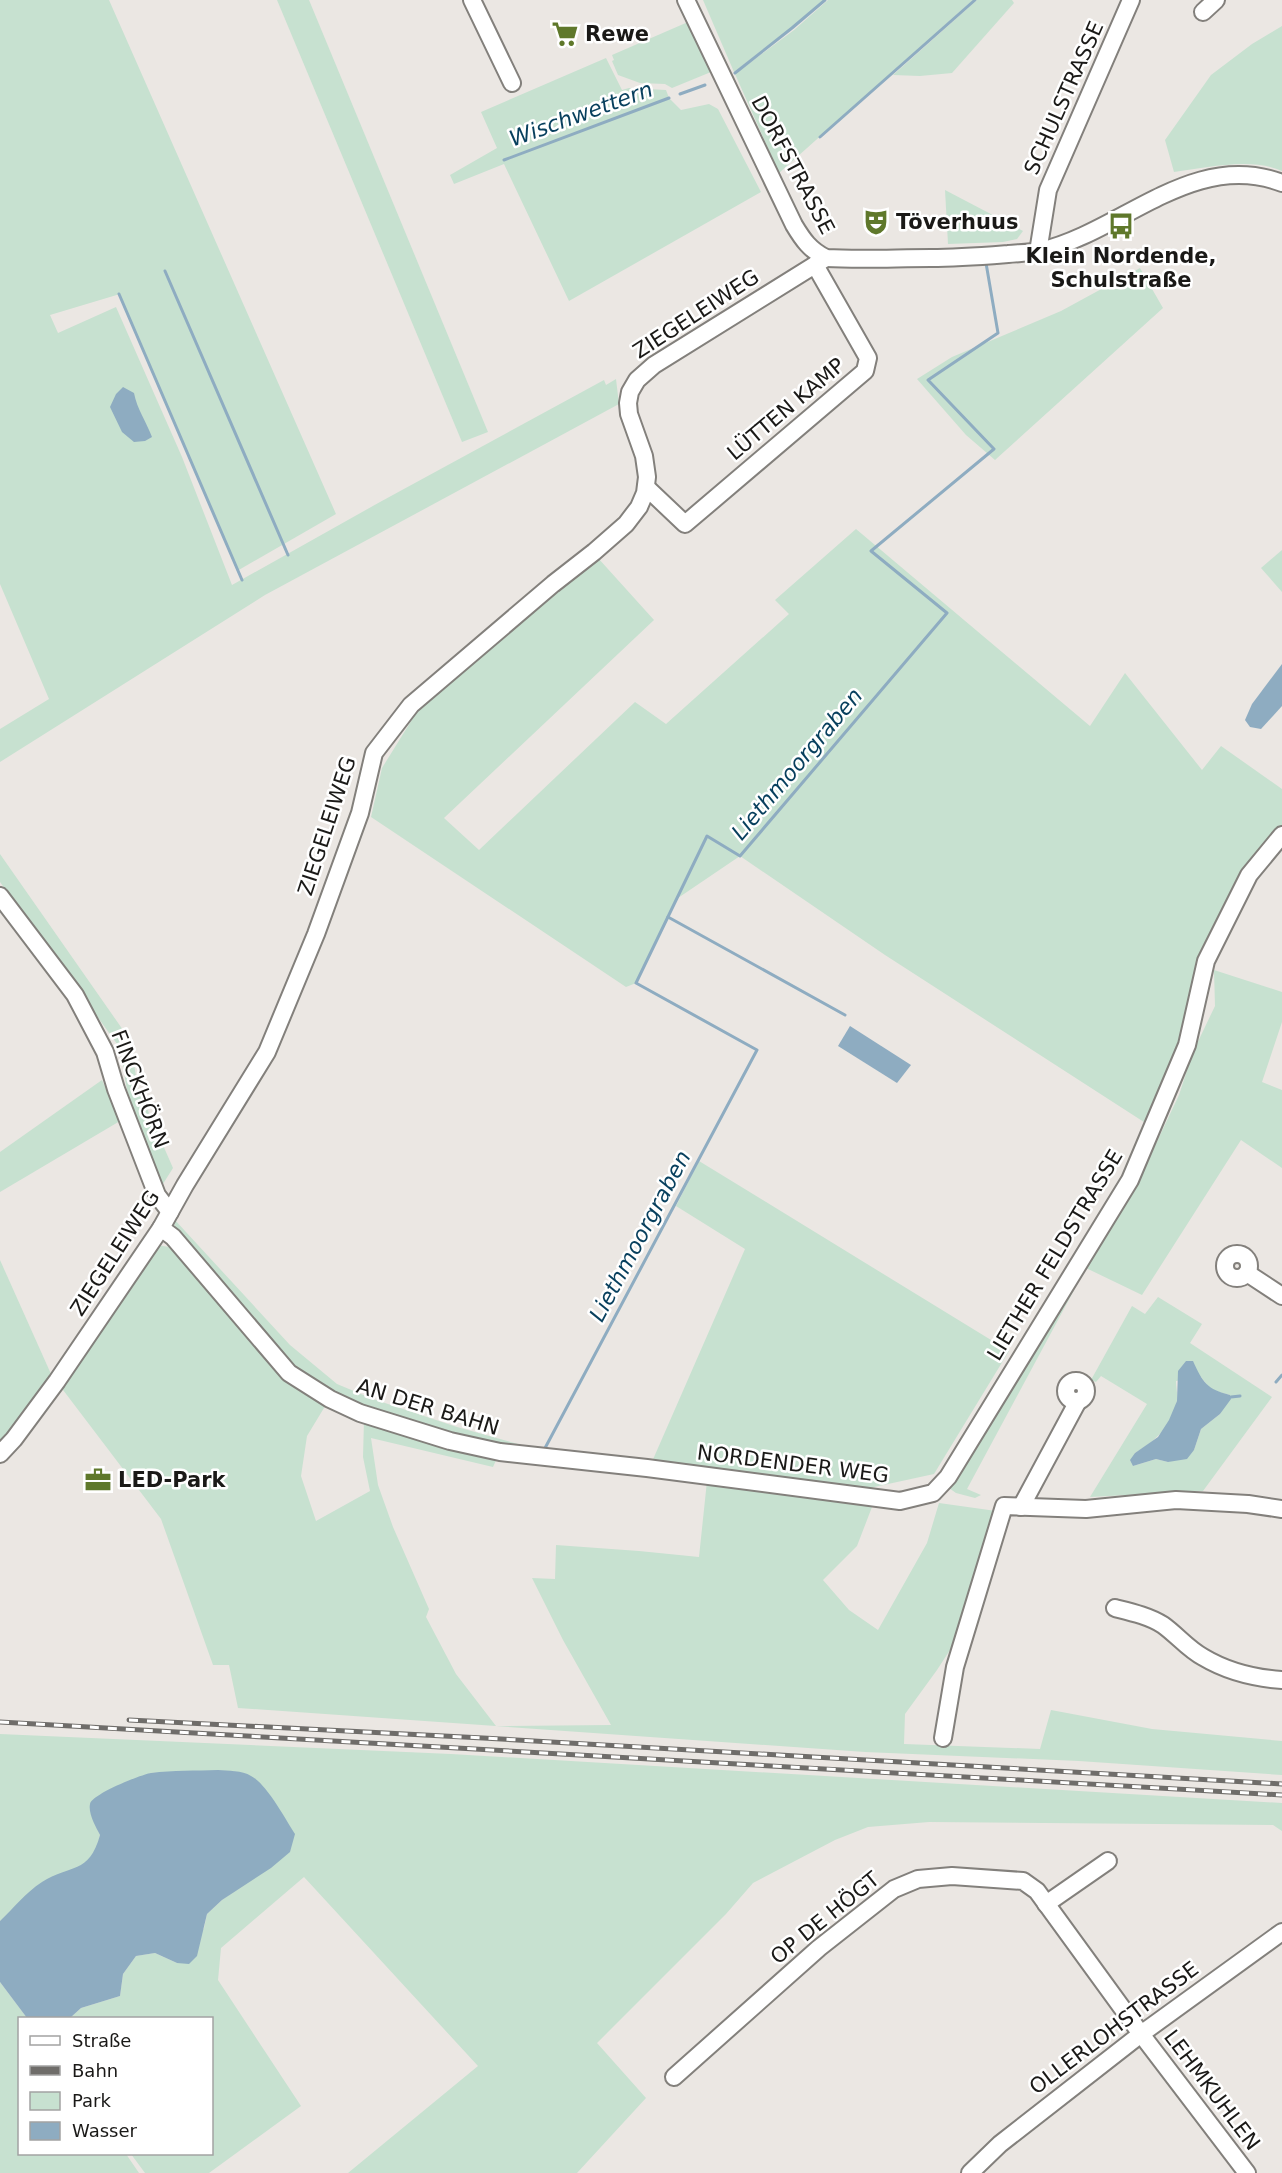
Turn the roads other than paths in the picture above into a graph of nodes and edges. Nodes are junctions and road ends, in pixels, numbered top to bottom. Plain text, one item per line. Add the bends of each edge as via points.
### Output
1 (472, 0) edge
2 (686, 0) edge
3 (1131, 0) edge
4 (1216, 0) edge
5 (1203, 12) dead end
6 (512, 83) dead end
7 (1282, 183) edge
8 (1038, 252) junction
9 (821, 262) junction
10 (646, 487) junction
11 (1282, 834) edge
12 (0, 896) edge
13 (170, 1212) junction
14 (161, 1228) junction
15 (1247, 1273) dead end
16 (1282, 1296) edge
17 (1078, 1401) dead end
18 (0, 1454) edge
19 (647, 1468) joint
20 (933, 1493) joint
21 (1022, 1507) junction
22 (1282, 1509) edge
23 (1115, 1608) dead end
24 (1282, 1680) edge
25 (943, 1738) dead end
26 (1108, 1861) dead end
27 (1046, 1904) junction
28 (1282, 1932) edge
29 (1141, 2034) junction
30 (674, 2077) dead end
31 (977, 2171) edge
32 (957, 2173) edge
33 (1247, 2173) edge

1 - 6 street
2 - 9 street, DORFSTRASSE via 794,225
3 - 8 street, SCHULSTRASSE via 1048,190
4 - 5 street
7 - 8 street, DORFSTRASSE via 1271,178 1228,174 1202,179 1100,228
8 - 9 street, DORFSTRASSE
9 - 10 street, ZIEGELEIWEG via 654,365 637,380 628,403 644,456
9 - 10 street, LÜTTEN KAMP via 868,358 866,371 685,524
10 - 13 street, ZIEGELEIWEG via 639,507 626,524 411,705 374,753 360,813 267,1052
11 - 20 street, LIETHER FELDSTRASSE via 1249,875 1206,961 1186,1045 1130,1180 948,1477
12 - 13 street, FINCKHÖRN via 75,995 105,1052 157,1195
13 - 14 street, ZIEGELEIWEG
14 - 18 street, ZIEGELEIWEG via 57,1381
14 - 19 street, AN DER BAHN via 173,1237 289,1373 330,1399 360,1413 500,1452
15 - 16 street
17 - 21 street
19 - 20 street, NORDENDER WEG via 900,1501
21 - 22 street via 1086,1509 1186,1500
21 - 25 street via 1004,1506 955,1667
23 - 24 street via 1161,1624 1200,1656 1226,1669
26 - 27 street
27 - 29 street, OP DE HÖGT
27 - 30 street, OP DE HÖGT via 1023,1881 984,1877 918,1879 894,1889 819,1948
28 - 29 street, OLLERLOHSTRASSE
29 - 31 street, OLLERLOHSTRASSE via 1000,2144
29 - 33 street, LEHMKUHLEN
31 - 32 street, OLLERLOHSTRASSE

